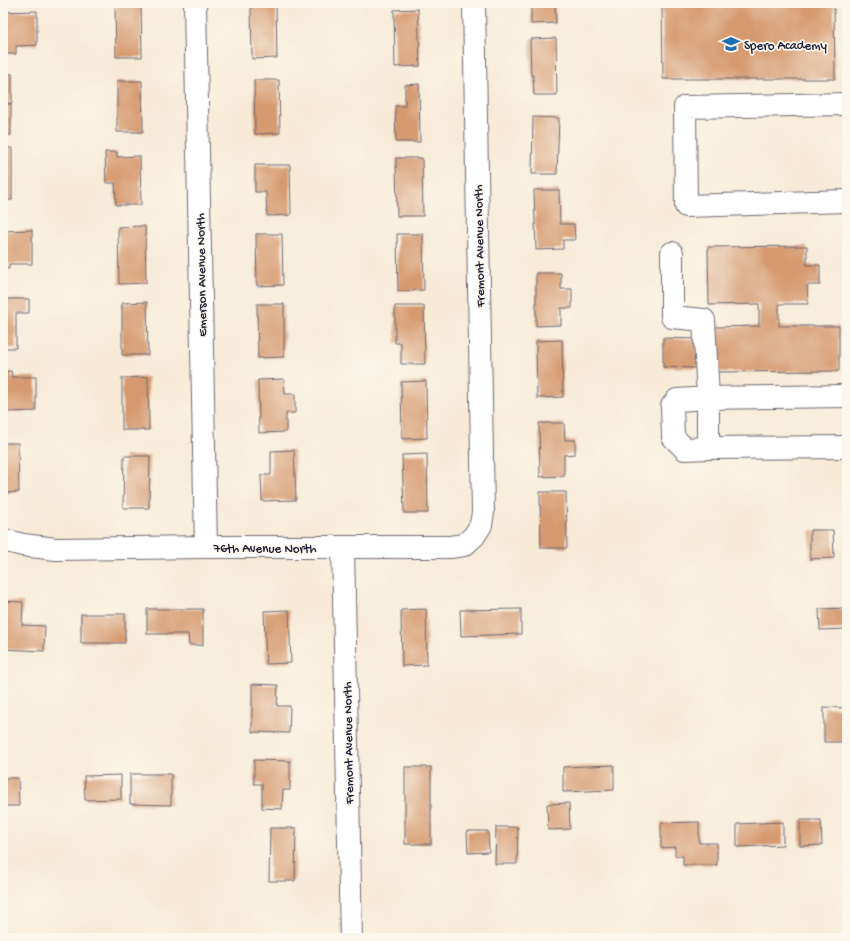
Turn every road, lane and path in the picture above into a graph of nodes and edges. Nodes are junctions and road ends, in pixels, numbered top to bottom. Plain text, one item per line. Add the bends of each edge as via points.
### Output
1 (195, 3) edge
2 (474, 3) edge
3 (847, 104) edge
4 (847, 201) edge
5 (672, 253) dead end
6 (847, 396) edge
7 (708, 398) junction
8 (847, 447) edge
9 (708, 448) junction
10 (483, 488) joint
11 (3, 540) edge
12 (206, 547) junction
13 (343, 547) junction
14 (352, 938) edge

1 - 12 street, Emerson Avenue North
2 - 10 street, Fremont Avenue North
3 - 4 street via 685,107 686,206
5 - 7 street via 672,317 704,320
6 - 7 street
7 - 9 street
7 - 9 street via 677,400 672,406 673,438 685,449
8 - 9 street
10 - 13 street, 76th Avenue North via 481,525 464,545
11 - 12 street, 76th Avenue North via 56,549
12 - 13 street, 76th Avenue North
13 - 14 street, Fremont Avenue North

